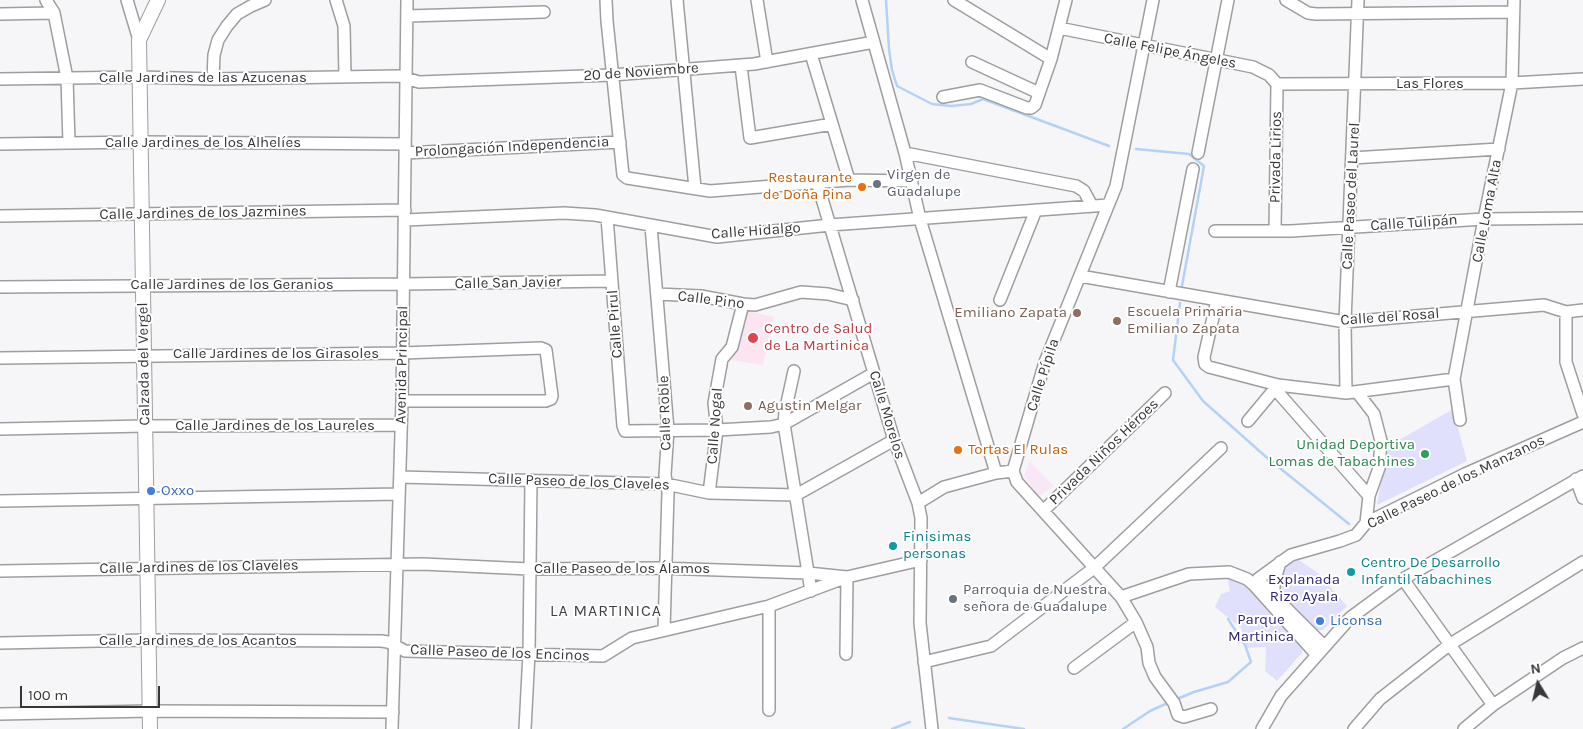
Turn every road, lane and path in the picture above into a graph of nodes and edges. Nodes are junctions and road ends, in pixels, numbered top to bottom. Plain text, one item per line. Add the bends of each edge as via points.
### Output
1 (46, 0) edge
2 (127, 0) edge
3 (158, 0) edge
4 (265, 0) edge
5 (336, 0) edge
6 (407, 0) edge
7 (606, 0) edge
8 (677, 0) edge
9 (757, 0) edge
10 (862, 0) edge
11 (954, 0) edge
12 (1066, 0) edge
13 (1152, 0) edge
14 (1228, 0) edge
15 (1286, 0) edge
16 (1358, 0) edge
17 (1514, 0) edge
18 (544, 12) dead end
19 (1513, 12) junction
20 (54, 13) junction
21 (0, 14) edge
22 (1357, 15) junction
23 (407, 16) junction
24 (1058, 28) junction
25 (139, 40) junction
26 (874, 42) junction
27 (1144, 46) junction
28 (811, 54) junction
29 (1051, 59) junction
30 (1216, 60) junction
31 (767, 62) junction
32 (972, 62) dead end
33 (740, 66) junction
34 (684, 70) junction
35 (612, 76) junction
36 (140, 77) junction
37 (345, 77) junction
38 (67, 78) junction
39 (406, 78) junction
40 (0, 79) edge
41 (213, 79) junction
42 (1583, 79) edge
43 (1512, 83) junction
44 (1277, 84) junction
45 (1356, 84) junction
46 (1039, 93) junction
47 (943, 98) dead end
48 (832, 124) junction
49 (141, 142) junction
50 (620, 142) junction
51 (69, 143) junction
52 (0, 144) edge
53 (405, 148) junction
54 (1499, 149) junction
55 (905, 153) junction
56 (1198, 153) dead end
57 (1352, 158) junction
58 (1193, 169) dead end
59 (849, 180) junction
60 (912, 181) junction
61 (817, 182) junction
62 (695, 188) junction
63 (1108, 205) junction
64 (1092, 206) junction
65 (1036, 210) junction
66 (142, 214) junction
67 (405, 215) junction
68 (0, 216) edge
69 (607, 217) junction
70 (1583, 218) edge
71 (920, 219) junction
72 (1484, 219) junction
73 (830, 225) junction
74 (651, 226) junction
75 (1349, 228) junction
76 (1215, 231) dead end
77 (1275, 231) junction
78 (1080, 276) junction
79 (612, 281) junction
80 (404, 284) junction
81 (143, 285) junction
82 (0, 286) edge
83 (1169, 292) junction
84 (657, 294) junction
85 (852, 300) junction
86 (1000, 300) dead end
87 (1217, 300) junction
88 (743, 304) junction
89 (1583, 310) edge
90 (1468, 311) junction
91 (1566, 312) junction
92 (1345, 322) junction
93 (402, 353) junction
94 (144, 355) junction
95 (0, 358) edge
96 (794, 371) dead end
97 (874, 373) junction
98 (1454, 379) junction
99 (1276, 387) junction
100 (1165, 393) dead end
101 (1351, 393) junction
102 (402, 401) junction
103 (1583, 414) edge
104 (1248, 420) dead end
105 (1460, 420) dead end
106 (1583, 422) edge
107 (784, 424) junction
108 (401, 425) junction
109 (145, 426) junction
110 (0, 429) edge
111 (668, 430) junction
112 (717, 430) junction
113 (894, 440) junction
114 (1221, 448) dead end
115 (1013, 471) junction
116 (996, 473) junction
117 (400, 477) junction
118 (1579, 477) edge
119 (531, 480) junction
120 (666, 484) junction
121 (709, 493) junction
122 (399, 494) junction
123 (796, 495) junction
124 (1369, 496) junction
125 (146, 498) junction
126 (1583, 498) edge
127 (0, 501) edge
128 (918, 503) junction
129 (1043, 511) junction
130 (1366, 523) junction
131 (921, 560) junction
132 (1280, 562) junction
133 (1583, 562) edge
134 (397, 564) junction
135 (148, 568) junction
136 (666, 568) junction
137 (1094, 568) junction
138 (530, 569) junction
139 (0, 572) edge
140 (808, 573) junction
141 (847, 577) junction
142 (1403, 579) junction
143 (1253, 581) junction
144 (811, 591) junction
145 (1274, 595) junction
146 (1121, 597) junction
147 (769, 606) junction
148 (1136, 622) junction
149 (664, 630) junction
150 (149, 640) junction
151 (0, 643) edge
152 (1449, 644) junction
153 (394, 646) junction
154 (1583, 648) edge
155 (1320, 650) junction
156 (528, 653) junction
157 (846, 654) dead end
158 (924, 662) junction
159 (1074, 668) dead end
160 (1492, 705) junction
161 (1211, 709) dead end
162 (769, 710) dead end
163 (150, 711) junction
164 (393, 712) junction
165 (0, 714) edge
166 (150, 729) edge
167 (392, 729) edge
168 (524, 729) edge
169 (932, 729) edge
170 (1262, 729) edge
171 (1354, 729) edge
172 (1464, 729) edge

1 - 20 street
2 - 25 street, Calzada del Vergel
3 - 25 street
4 - 41 street via 237,14 227,26 214,55
5 - 37 street via 344,26
6 - 23 street, Avenida Principal
7 - 35 street
8 - 34 street
9 - 31 street
10 - 26 street
11 - 29 street
12 - 24 street
13 - 27 street, Calle Pípila
14 - 30 street
15 - 22 street via 1316,14
16 - 22 street, Calle Paseo del Laurel
17 - 19 street, Calle Loma Alta
18 - 23 street
19 - 22 street
19 - 43 street, Calle Loma Alta
20 - 21 street
20 - 38 street
22 - 45 street, Calle Paseo del Laurel
23 - 39 street, Avenida Principal
24 - 27 street, Calle Felipe Ángeles
24 - 29 street
25 - 36 street, Calzada del Vergel
26 - 28 street, 20 de Noviembre
26 - 55 street
27 - 30 street, Calle Felipe Ángeles
27 - 63 street, Calle Pípila via 1116,186
28 - 31 street, 20 de Noviembre
28 - 48 street
29 - 46 street
30 - 44 street, Calle Felipe Ángeles via 1253,67 1269,75
30 - 56 street
31 - 33 street, 20 de Noviembre
32 - 46 street
33 - 34 street, 20 de Noviembre
33 - 48 street via 750,138
34 - 35 street, 20 de Noviembre
34 - 62 street
35 - 39 street, 20 de Noviembre via 419,82
35 - 50 street
36 - 38 street, Calle Jardines de las Azucenas
36 - 41 street, Calle Jardines de las Azucenas
36 - 49 street, Calzada del Vergel
37 - 39 street, Calle Jardines de las Azucenas
37 - 41 street, Calle Jardines de las Azucenas
38 - 40 street, Calle Jardines de las Azucenas
38 - 51 street
39 - 53 street, Avenida Principal
42 - 43 street, Las Flores
43 - 45 street, Las Flores
43 - 54 street, Calle Loma Alta
44 - 45 street, Las Flores
44 - 77 street, Privada Lirios
45 - 57 street, Calle Paseo del Laurel
46 - 47 street via 1031,108 980,90
48 - 59 street
49 - 51 street, Calle Jardines de los Alhelíes
49 - 53 street, Calle Jardines de los Alhelíes
49 - 66 street, Calzada del Vergel
50 - 53 street, Prolongación Independencia
50 - 62 street via 623,175 627,178
51 - 52 street, Calle Jardines de los Alhelíes
53 - 67 street, Avenida Principal
54 - 57 street
54 - 72 street, Calle Loma Alta
55 - 60 street
55 - 64 street via 1076,186 1084,191
57 - 75 street, Calle Paseo del Laurel
58 - 83 street
59 - 60 street
59 - 61 street
60 - 71 street
61 - 62 street via 710,191
61 - 73 street, Calle Morelos
63 - 64 street, Calle Hidalgo
63 - 78 street, Calle Pípila
64 - 65 street, Calle Hidalgo
65 - 71 street, Calle Hidalgo
65 - 86 street
66 - 67 street, Calle Jardines de los Jazmines
66 - 68 street, Calle Jardines de los Jazmines
66 - 81 street, Calzada del Vergel
67 - 69 street, Calle Hidalgo via 564,213
67 - 80 street, Avenida Principal
69 - 74 street, Calle Hidalgo
69 - 79 street, Calle Pirul
70 - 72 street, Calle Tulipán
71 - 73 street, Calle Hidalgo
71 - 116 street
72 - 75 street, Calle Tulipán
72 - 90 street, Calle Loma Alta
73 - 74 street, Calle Hidalgo via 718,237
73 - 85 street, Calle Morelos
74 - 84 street, Calle Roble
75 - 77 street, Calle Tulipán
75 - 92 street, Calle Paseo del Laurel
76 - 77 street, Calle Tulipán
78 - 83 street, Calle del Rosal
78 - 115 street, Calle Pípila via 1045,362
79 - 80 street, Calle San Javier
79 - 111 street, Calle Pirul via 623,426 625,430
80 - 81 street, Calle Jardines de los Geranios
80 - 93 street, Avenida Principal
81 - 82 street, Calle Jardines de los Geranios
81 - 94 street, Calzada del Vergel
83 - 87 street, Calle del Rosal
84 - 88 street, Calle Pino via 701,296
84 - 111 street, Calle Roble
85 - 88 street, Calle Pino via 801,292 755,305
85 - 97 street, Calle Morelos
87 - 92 street, Calle del Rosal
87 - 99 street via 1205,364
88 - 112 street, Calle Nogal via 732,347 722,359 714,404
89 - 91 street, Calle del Rosal
90 - 91 street, Calle del Rosal via 1544,305
90 - 92 street, Calle del Rosal
90 - 98 street, Calle Loma Alta
91 - 103 street via 1566,362
92 - 101 street, Calle Paseo del Laurel
93 - 94 street, Calle Jardines de los Girasoles
93 - 102 street, Avenida Principal
93 - 102 street, Calle Jardines de los Girasoles via 541,348 548,355 552,396 546,401
94 - 95 street, Calle Jardines de los Girasoles
94 - 109 street, Calzada del Vergel
96 - 107 street
97 - 107 street
97 - 113 street, Calle Morelos
98 - 101 street
98 - 105 street, Calle Loma Alta
99 - 101 street
99 - 104 street
99 - 124 street
100 - 129 street, Privada Niños Héroes
101 - 124 street via 1374,414 1381,441 1379,468
102 - 108 street, Avenida Principal
106 - 130 street, Calle Paseo de los Manzanos via 1465,474
107 - 112 street
107 - 123 street
108 - 109 street, Calle Jardines de los Laureles
108 - 117 street, Avenida Principal
109 - 110 street, Calle Jardines de los Laureles
109 - 125 street, Calzada del Vergel
111 - 112 street
111 - 120 street, Calle Roble
112 - 121 street, Calle Nogal
113 - 123 street
113 - 128 street, Calle Morelos
114 - 137 street
115 - 116 street
115 - 129 street via 1017,482
116 - 128 street via 944,487
117 - 119 street, Calle Paseo de los Claveles
117 - 122 street, Avenida Principal
118 - 126 street
118 - 142 street
119 - 120 street, Calle Paseo de los Claveles
119 - 138 street
120 - 121 street, Calle Paseo de los Claveles
120 - 136 street, Calle Roble
121 - 123 street, Calle Paseo de los Claveles
122 - 125 street
122 - 134 street, Avenida Principal
123 - 140 street
124 - 130 street
125 - 127 street
125 - 135 street, Calzada del Vergel
128 - 131 street, Calle Morelos
129 - 137 street
130 - 132 street, Calle Paseo de los Manzanos via 1356,535 1291,555
131 - 141 street, Calle Paseo de los Encinos
131 - 158 street, Calle Morelos via 920,623
132 - 143 street, Calle Paseo de los Manzanos
132 - 145 street
133 - 152 street
134 - 135 street, Calle Jardines de los Claveles
134 - 138 street, Calle Paseo de los Álamos
134 - 153 street, Avenida Principal
135 - 139 street, Calle Jardines de los Claveles
135 - 150 street, Calzada del Vergel
136 - 138 street, Calle Paseo de los Álamos
136 - 140 street, Calle Paseo de los Álamos
136 - 149 street, Calle Roble
137 - 146 street
137 - 158 street via 991,646
138 - 156 street
140 - 141 street, Calle Paseo de los Álamos
140 - 144 street
141 - 144 street, Calle Paseo de los Encinos
141 - 157 street
142 - 152 street
142 - 155 street via 1350,618
143 - 145 street
143 - 146 street via 1229,572 1189,574
143 - 155 street
144 - 147 street, Calle Paseo de los Encinos
145 - 155 street
146 - 148 street
147 - 149 street, Calle Paseo de los Encinos
147 - 162 street
148 - 159 street
148 - 161 street via 1147,648 1149,663 1178,715 1181,717
149 - 156 street, Calle Paseo de los Encinos via 632,638 603,656
150 - 151 street, Calle Jardines de los Acantos
150 - 153 street, Calle Jardines de los Acantos via 381,640
150 - 163 street, Calzada del Vergel
152 - 160 street
152 - 171 street via 1380,699
153 - 156 street, Calle Paseo de los Encinos via 405,651
153 - 164 street, Avenida Principal
154 - 160 street
155 - 170 street via 1281,696
156 - 168 street
158 - 169 street, Calle Morelos
160 - 172 street
163 - 164 street
163 - 165 street
163 - 166 street, Calzada del Vergel
164 - 167 street, Avenida Principal

